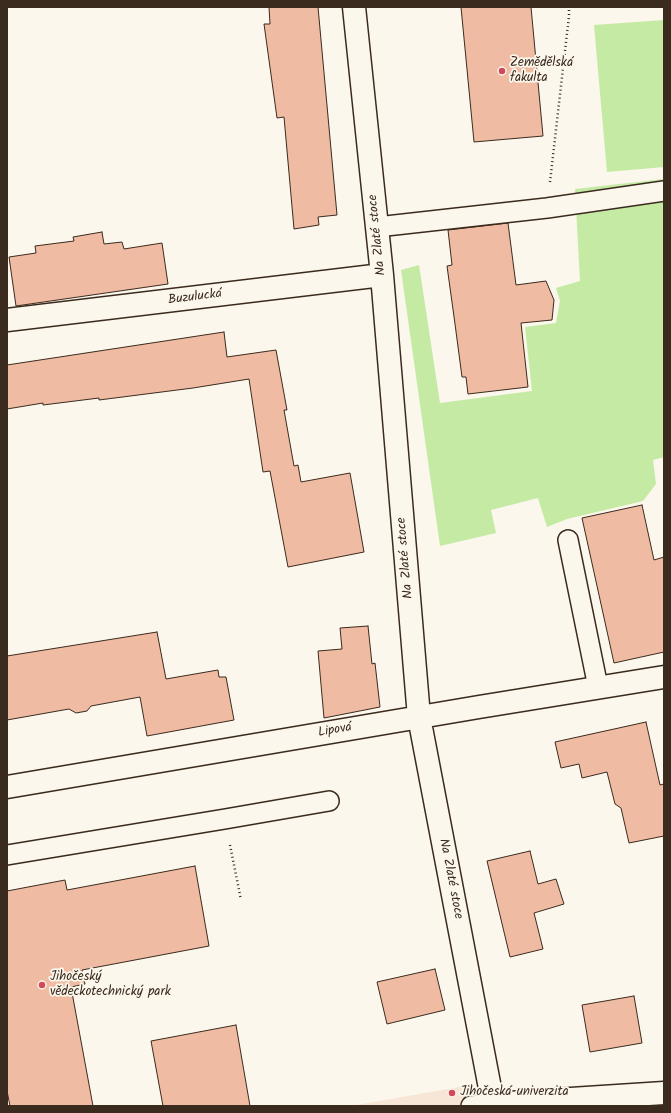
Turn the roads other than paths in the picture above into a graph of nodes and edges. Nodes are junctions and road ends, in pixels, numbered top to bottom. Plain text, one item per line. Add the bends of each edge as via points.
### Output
1 (354, 7) edge
2 (664, 191) edge
3 (377, 227) junction
4 (382, 275) junction
5 (7, 320) edge
6 (568, 540) dead end
7 (664, 677) edge
8 (598, 687) junction
9 (419, 717) junction
10 (7, 787) edge
11 (329, 801) dead end
12 (7, 855) edge
13 (664, 1093) edge
14 (493, 1104) junction
15 (471, 1106) edge

1 - 3 street, Na Zlaté stoce
2 - 3 lane via 547,208
3 - 4 street, Na Zlaté stoce
4 - 5 street, Buzulucká
4 - 9 street, Na Zlaté stoce
6 - 8 lane
7 - 8 street, Lipová
8 - 9 street, Lipová
9 - 10 street, Lipová
9 - 14 street, Na Zlaté stoce
11 - 12 lane
13 - 14 street
14 - 15 lane

